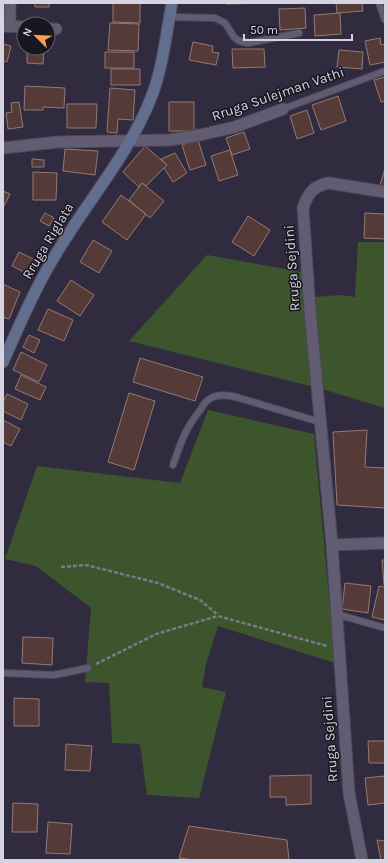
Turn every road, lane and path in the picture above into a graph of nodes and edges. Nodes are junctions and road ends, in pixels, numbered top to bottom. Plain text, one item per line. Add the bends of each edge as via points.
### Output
1 (10, 3) edge
2 (172, 3) edge
3 (378, 3) edge
4 (169, 18) junction
5 (385, 20) edge
6 (6, 26) edge
7 (16, 27) edge
8 (299, 33) dead end
9 (385, 71) edge
10 (283, 109) joint
11 (130, 141) junction
12 (3, 148) edge
13 (385, 192) edge
14 (4, 360) edge
15 (320, 422) junction
16 (173, 465) dead end
17 (385, 543) edge
18 (332, 545) junction
19 (61, 567) dead end
20 (336, 614) junction
21 (218, 616) junction
22 (385, 628) edge
23 (338, 649) junction
24 (88, 668) joint
25 (3, 673) edge
26 (362, 860) edge

1 - 6 street
2 - 4 main road, Rruga Riglata
3 - 5 lane
4 - 8 lane via 216,18 225,24 239,41 248,43
4 - 11 main road, Rruga Riglata via 159,74 152,97
6 - 7 street
9 - 10 lane, Rruga Sulejman Vathi
10 - 11 street, Rruga Sulejman Vathi via 235,127 200,135 170,140
11 - 12 street, Rruga Sulejman Vathi via 58,142
11 - 14 main road, Rruga Riglata via 43,275
13 - 15 street, Rruga Sejdini via 329,183 320,185 306,197 303,208
15 - 16 lane via 236,397 218,396 210,399 189,424
15 - 18 street, Rruga Sejdini
17 - 18 street
18 - 20 street, Rruga Sejdini
19 - 21 path via 86,565 158,583 200,600
20 - 22 lane
20 - 23 street, Rruga Sejdini
21 - 23 path
21 - 24 path via 156,634
23 - 26 street, Rruga Sejdini via 349,792
24 - 25 lane via 54,675

